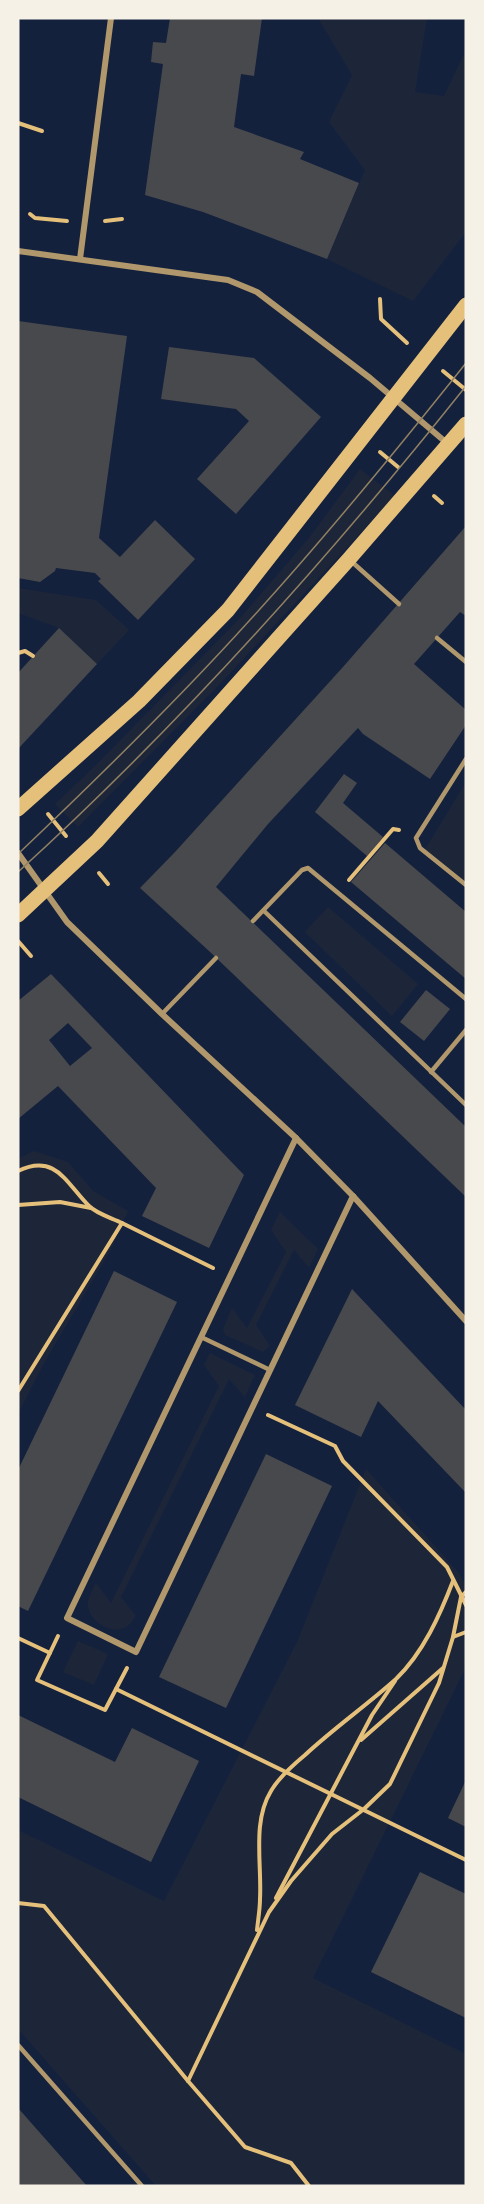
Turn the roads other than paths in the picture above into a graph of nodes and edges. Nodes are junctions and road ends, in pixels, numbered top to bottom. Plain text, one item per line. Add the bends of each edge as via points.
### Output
1 (111, 18) edge
2 (18, 251) edge
3 (80, 259) junction
4 (466, 305) edge
5 (394, 398) junction
6 (466, 424) edge
7 (449, 444) junction
8 (349, 559) junction
9 (399, 604) dead end
10 (437, 638) dead end
11 (466, 662) edge
12 (466, 759) edge
13 (18, 809) edge
14 (18, 853) edge
15 (466, 885) edge
16 (43, 891) junction
17 (264, 911) junction
18 (18, 915) edge
19 (253, 921) dead end
20 (216, 958) dead end
21 (466, 999) edge
22 (162, 1014) junction
23 (466, 1030) edge
24 (431, 1071) junction
25 (466, 1106) edge
26 (296, 1138) junction
27 (353, 1196) junction
28 (466, 1321) edge
29 (201, 1337) junction
30 (270, 1370) junction
31 (18, 2045) edge
32 (142, 2186) edge

1 - 3 street
2 - 3 street
3 - 5 street via 243,285
4 - 5 main road
5 - 7 street
5 - 13 main road via 228,610 139,701
6 - 7 main road
7 - 8 main road
8 - 9 lane
8 - 16 main road via 97,842
10 - 11 lane
12 - 15 lane via 416,838 420,848
14 - 16 street
16 - 18 main road
16 - 22 street via 67,922
17 - 19 lane
17 - 21 lane via 305,868 312,870
17 - 24 lane
20 - 22 lane
22 - 26 street
23 - 24 lane
24 - 25 lane
26 - 27 street
26 - 29 street
27 - 28 street
27 - 30 street
29 - 30 lane
29 - 30 street via 67,1618 136,1652
31 - 32 lane

